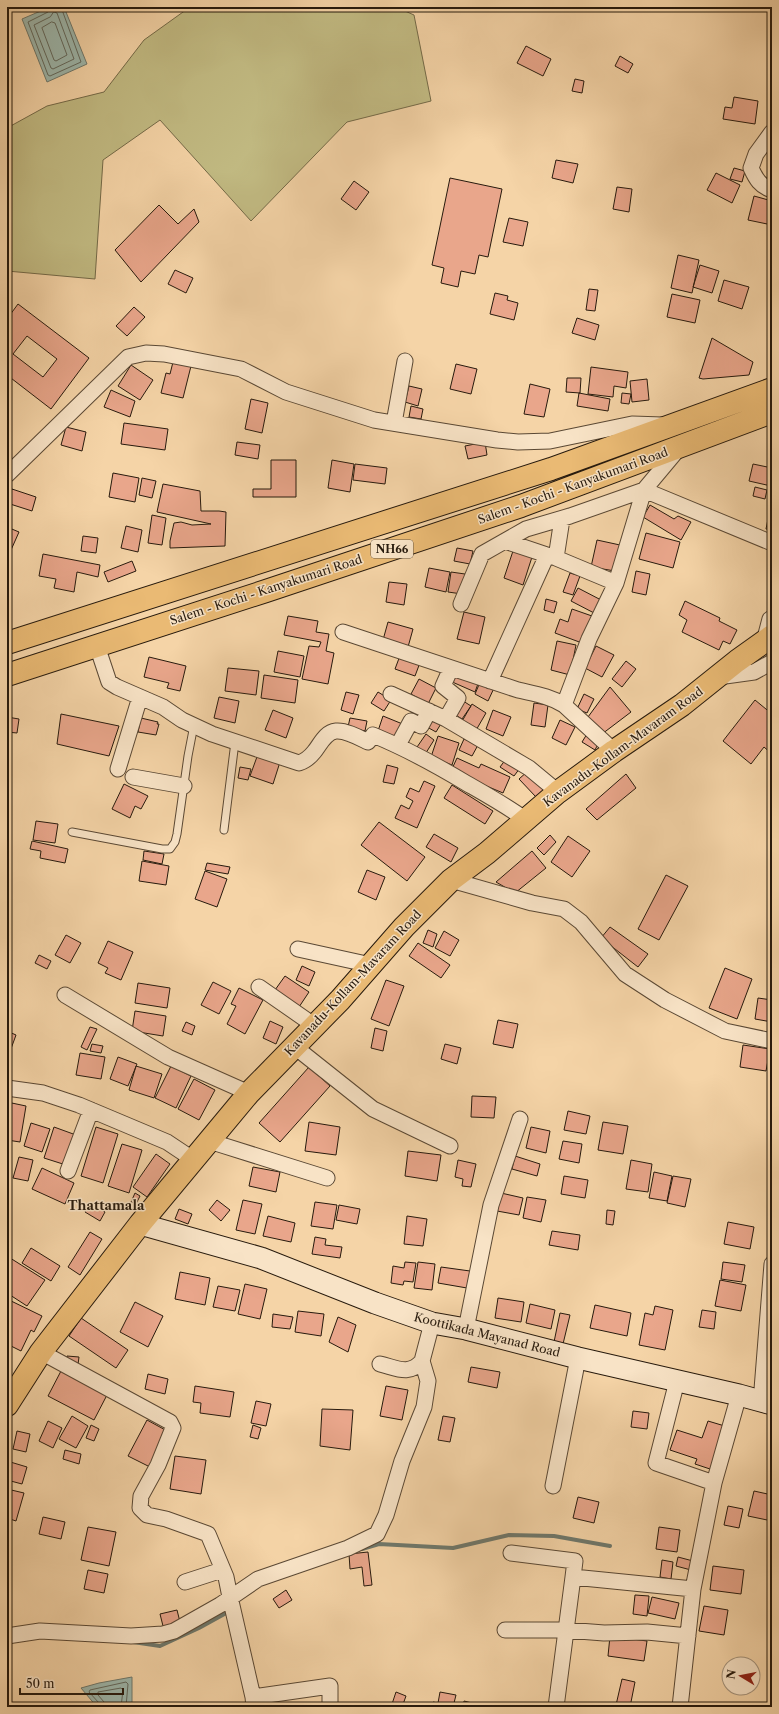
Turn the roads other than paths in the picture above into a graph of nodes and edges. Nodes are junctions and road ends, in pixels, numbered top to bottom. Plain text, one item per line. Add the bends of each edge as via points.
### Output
1 (772, 132) edge
2 (772, 190) edge
3 (405, 361) dead end
4 (772, 389) edge
5 (772, 412) edge
6 (394, 423) junction
7 (676, 425) junction
8 (680, 447) junction
9 (7, 475) edge
10 (644, 490) junction
11 (562, 519) junction
12 (505, 542) junction
13 (772, 543) edge
14 (551, 557) junction
15 (616, 583) junction
16 (461, 604) dead end
17 (772, 618) edge
18 (342, 632) dead end
19 (768, 639) edge
20 (7, 643) edge
21 (97, 646) junction
22 (772, 662) edge
23 (451, 668) junction
24 (7, 674) edge
25 (717, 677) junction
26 (490, 681) junction
27 (391, 694) dead end
28 (140, 697) junction
29 (564, 705) junction
30 (429, 711) junction
31 (446, 719) junction
32 (194, 725) junction
33 (235, 742) junction
34 (398, 745) junction
35 (614, 751) junction
36 (118, 769) dead end
37 (133, 777) dead end
38 (184, 786) junction
39 (558, 792) junction
40 (526, 820) junction
41 (224, 830) dead end
42 (72, 832) dead end
43 (451, 880) junction
44 (298, 950) dead end
45 (371, 965) junction
46 (259, 987) dead end
47 (65, 995) dead end
48 (315, 1026) junction
49 (772, 1041) edge
50 (295, 1047) junction
51 (7, 1088) edge
52 (250, 1093) junction
53 (91, 1110) junction
54 (520, 1119) dead end
55 (209, 1141) junction
56 (450, 1146) dead end
57 (194, 1160) junction
58 (68, 1171) dead end
59 (327, 1178) dead end
60 (140, 1224) junction
61 (772, 1264) edge
62 (432, 1323) junction
63 (466, 1329) junction
64 (41, 1352) junction
65 (578, 1358) junction
66 (422, 1361) junction
67 (380, 1364) dead end
68 (678, 1381) junction
69 (739, 1395) junction
70 (7, 1403) edge
71 (766, 1403) edge
72 (714, 1483) junction
73 (553, 1486) dead end
74 (511, 1552) dead end
75 (222, 1570) junction
76 (573, 1577) junction
77 (185, 1582) dead end
78 (693, 1590) junction
79 (230, 1598) junction
80 (505, 1630) dead end
81 (566, 1630) junction
82 (7, 1636) edge
83 (688, 1636) junction
84 (253, 1702) edge
85 (330, 1707) edge
86 (556, 1707) edge
87 (680, 1707) edge

1 - 2 street via 756,154 751,168 756,180
3 - 6 street
4 - 7 main road, Salem - Kochi - Kanyakumari Road / NH66
5 - 8 main road, Salem - Kochi - Kanyakumari Road / NH66
6 - 7 street via 518,442 550,441 632,424
6 - 9 street via 374,420 286,392 241,369 164,354 146,353 128,357
7 - 20 main road, Salem - Kochi - Kanyakumari Road / NH66 via 551,469
8 - 10 street
8 - 21 main road, Salem - Kochi - Kanyakumari Road / NH66 via 521,506
10 - 11 street
10 - 13 street
10 - 15 street
11 - 12 street via 526,529
11 - 14 street
12 - 14 street
12 - 16 street via 482,554
14 - 15 street
14 - 26 street
15 - 29 street
17 - 19 street
18 - 23 street
19 - 25 main road, Kavanadu-Kollam-Mavaram Road
21 - 24 main road, Salem - Kochi - Kanyakumari Road / NH66
21 - 28 street via 109,682
22 - 25 street via 754,672
23 - 26 street
23 - 31 street via 443,686 458,698
25 - 35 main road, Kavanadu-Kollam-Mavaram Road via 682,706
26 - 29 street via 546,696
27 - 30 street
28 - 32 street
28 - 36 street
29 - 35 street
30 - 31 street
30 - 34 street via 421,726 411,721
31 - 39 street via 529,768
32 - 33 street
32 - 38 lane
33 - 34 street via 299,763 314,753 327,735 336,731 368,742 373,735
33 - 41 lane
34 - 40 street
35 - 39 main road, Kavanadu-Kollam-Mavaram Road
37 - 38 street
38 - 42 lane via 177,834 170,849
39 - 40 main road, Kavanadu-Kollam-Mavaram Road
40 - 43 main road, Kavanadu-Kollam-Mavaram Road
43 - 45 main road, Kavanadu-Kollam-Mavaram Road via 404,927
43 - 49 street via 532,903 564,909 581,922 624,974 665,1000 725,1031
44 - 45 street
45 - 48 main road, Kavanadu-Kollam-Mavaram Road
46 - 48 street
47 - 52 street via 168,1057
48 - 50 main road, Kavanadu-Kollam-Mavaram Road
50 - 52 main road, Kavanadu-Kollam-Mavaram Road
50 - 56 street via 373,1109
51 - 53 street via 55,1096
52 - 55 main road, Kavanadu-Kollam-Mavaram Road
53 - 57 street via 166,1142
53 - 58 street
54 - 63 street via 491,1205
55 - 57 main road, Kavanadu-Kollam-Mavaram Road
55 - 59 street
57 - 60 main road, Kavanadu-Kollam-Mavaram Road
60 - 62 main road, Koottikada Mayanad Road via 261,1258
60 - 64 main road, Kavanadu-Kollam-Mavaram Road
61 - 71 street
62 - 63 main road, Koottikada Mayanad Road
62 - 66 street
63 - 65 main road, Koottikada Mayanad Road
64 - 70 main road, Kavanadu-Kollam-Mavaram Road
64 - 75 street via 170,1422 173,1428 158,1465 141,1496 140,1508 147,1515 208,1534
65 - 68 main road, Koottikada Mayanad Road
65 - 73 street
66 - 67 street via 416,1368 406,1370
66 - 79 street via 428,1382 424,1407 377,1534 348,1548 258,1579
68 - 69 main road, Koottikada Mayanad Road
68 - 72 street via 656,1463
69 - 71 main road, Koottikada Mayanad Road
69 - 72 street
72 - 78 street
74 - 76 street via 575,1560
75 - 77 street
75 - 79 street via 229,1586
76 - 78 street
76 - 81 street
78 - 83 street
79 - 82 street via 174,1631 163,1634 131,1636 40,1630
79 - 84 street
80 - 81 street
81 - 83 street
81 - 86 street
83 - 87 street
84 - 85 street via 330,1686

